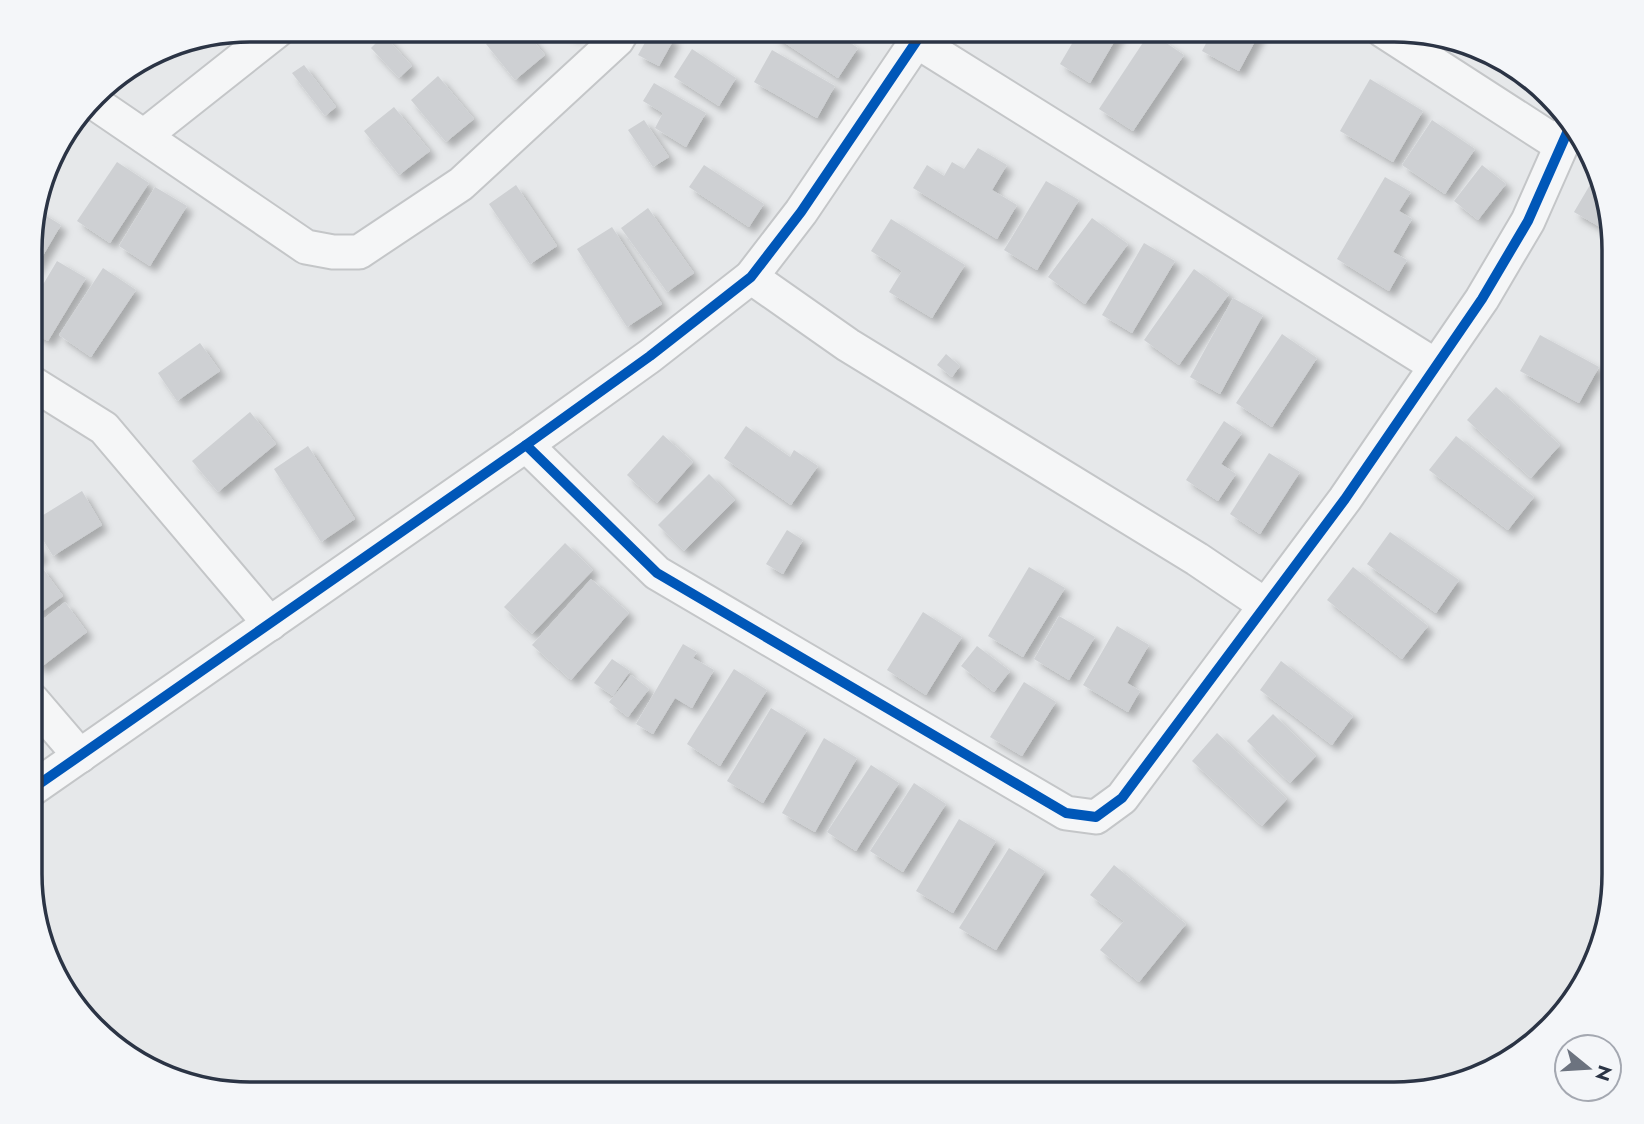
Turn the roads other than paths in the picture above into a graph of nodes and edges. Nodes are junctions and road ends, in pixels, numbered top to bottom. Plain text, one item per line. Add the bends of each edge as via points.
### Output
1 (263, 42) edge
2 (615, 42) edge
3 (917, 42) edge
4 (930, 42) edge
5 (1403, 42) edge
6 (100, 107) edge
7 (1565, 135) edge
8 (144, 136) junction
9 (751, 277) junction
10 (1436, 366) junction
11 (42, 389) edge
12 (526, 445) junction
13 (1265, 605) junction
14 (270, 624) junction
15 (42, 711) edge
16 (80, 755) junction
17 (42, 782) edge

1 - 8 street
2 - 8 street via 461,184 359,252 306,247
3 - 9 street
4 - 10 street
5 - 7 street
6 - 8 street
7 - 10 street via 1528,221
9 - 12 street
9 - 13 street via 848,345
10 - 13 street
11 - 14 street via 104,428
12 - 13 street via 657,573 1066,813 1096,817 1122,798
12 - 14 street
14 - 16 street
15 - 16 street
16 - 17 street

